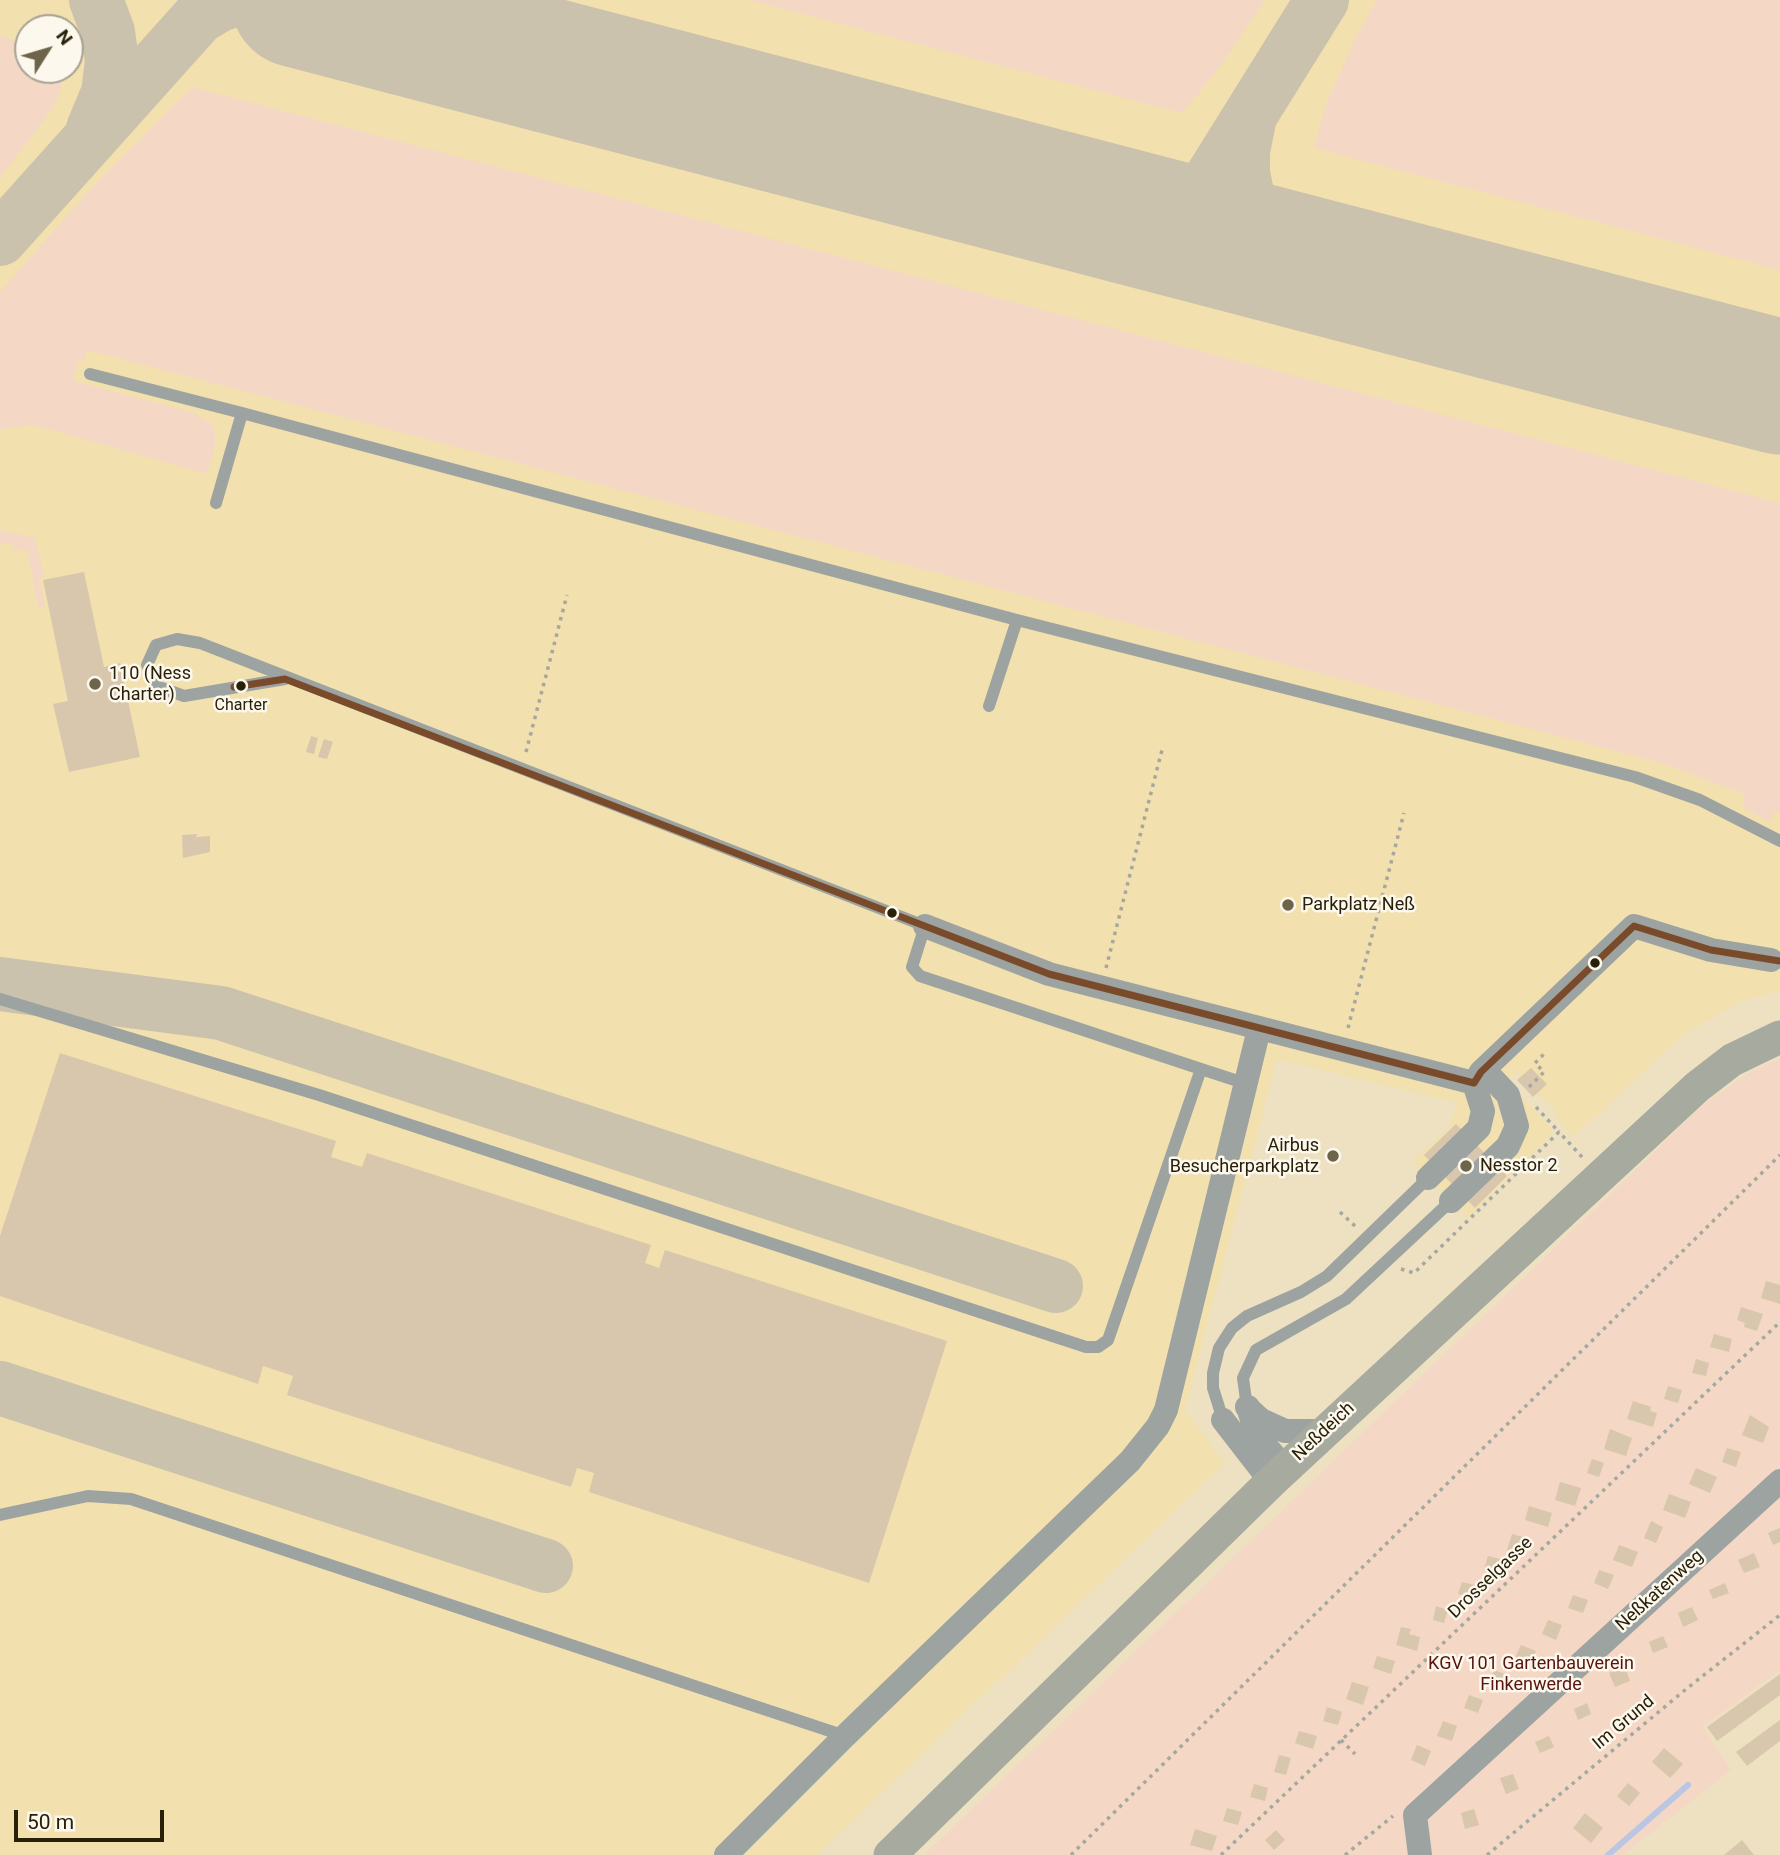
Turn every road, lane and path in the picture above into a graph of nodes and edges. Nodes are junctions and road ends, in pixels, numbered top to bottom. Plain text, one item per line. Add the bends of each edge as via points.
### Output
1 (90, 374) dead end
2 (242, 413) junction
3 (216, 503) dead end
4 (567, 595) dead end
5 (1017, 620) junction
6 (285, 679) junction
7 (989, 706) dead end
8 (1163, 750) dead end
9 (521, 770) junction
10 (1404, 813) dead end
11 (1780, 841) edge
12 (925, 926) junction
13 (1775, 960) edge
14 (1101, 987) junction
15 (0, 999) edge
16 (1259, 1029) junction
17 (1780, 1037) edge
18 (1342, 1051) junction
19 (1544, 1054) dead end
20 (1201, 1069) junction
21 (1478, 1078) junction
22 (1247, 1084) junction
23 (1523, 1104) junction
24 (1559, 1132) dead end
25 (1780, 1155) edge
26 (1428, 1178) joint
27 (1451, 1201) joint
28 (1780, 1322) edge
29 (1247, 1407) junction
30 (1223, 1420) joint
31 (1326, 1431) junction
32 (1278, 1475) junction
33 (1780, 1481) edge
34 (0, 1515) edge
35 (1780, 1615) edge
36 (845, 1736) junction
37 (1341, 1740) junction
38 (1355, 1754) dead end
39 (1415, 1815) junction
40 (726, 1855) edge
41 (890, 1855) edge
42 (1071, 1855) edge
43 (1221, 1855) edge
44 (1345, 1855) edge
45 (1420, 1855) edge
46 (1487, 1855) edge

1 - 2 lane
2 - 3 lane
2 - 5 lane
4 - 9 path
5 - 7 lane
5 - 11 lane via 1635,778 1700,800
6 - 6 lane via 200,643 177,639 156,645 147,665 156,686 184,696
6 - 9 lane
8 - 14 path
9 - 12 lane
10 - 18 path
12 - 14 street via 1049,974
12 - 20 lane via 913,965 917,975
13 - 21 street via 1711,950 1634,926
14 - 16 street
15 - 20 lane via 320,1095 1092,1348 1104,1344 1111,1334
16 - 18 street
16 - 22 street
17 - 31 street, Neßdeich via 1732,1060 1706,1079
18 - 21 street
19 - 23 path via 1535,1063 1544,1072
20 - 22 lane
21 - 23 street via 1501,1085
21 - 26 street via 1479,1128
22 - 36 street via 1166,1410 1158,1426 1130,1461
23 - 24 path
23 - 27 street via 1515,1137
25 - 42 path
26 - 30 lane via 1327,1276 1232,1328 1219,1348 1213,1373
27 - 29 lane via 1346,1299 1256,1350 1244,1378
28 - 37 path, Drosselgasse
29 - 31 street via 1261,1420 1285,1431
29 - 32 street via 1256,1436
30 - 32 street
31 - 32 street, Neßdeich
32 - 41 street, Neßdeich
33 - 39 street, Neßkatenweg
34 - 36 lane via 88,1496 131,1499
35 - 46 path, Im Grund
36 - 40 street
37 - 38 path
37 - 43 path, Drosselgasse
39 - 44 path via 1395,1815
39 - 45 street

